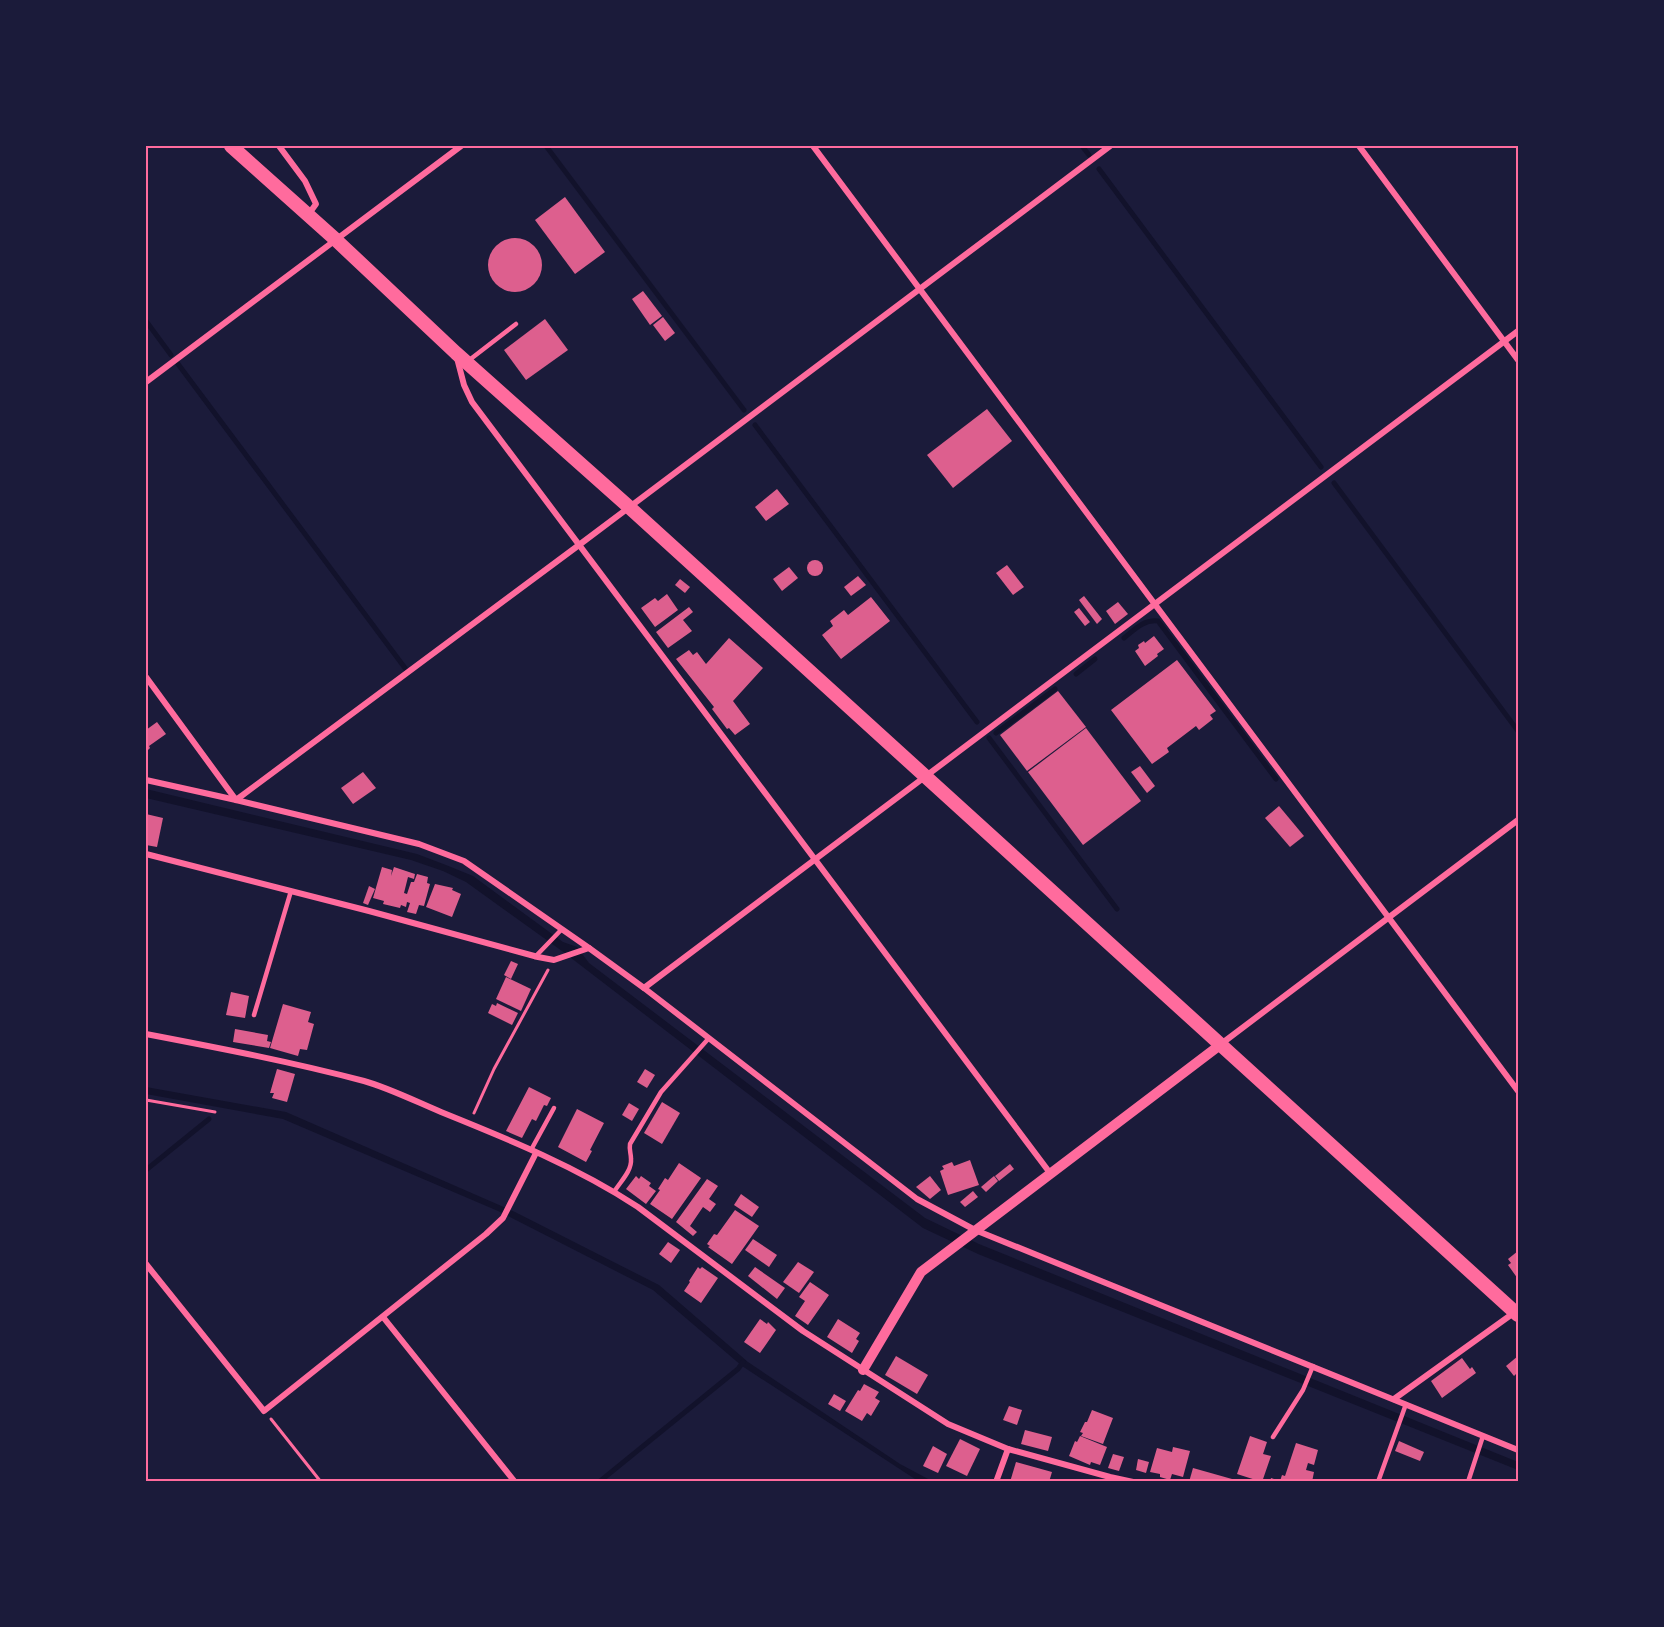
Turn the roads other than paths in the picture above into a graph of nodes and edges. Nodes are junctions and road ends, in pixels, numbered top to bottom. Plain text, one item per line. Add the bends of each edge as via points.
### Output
1 (231, 146) edge
2 (279, 146) edge
3 (461, 146) edge
4 (813, 146) edge
5 (1110, 146) edge
6 (1359, 146) edge
7 (308, 215) junction
8 (335, 239) junction
9 (920, 288) junction
10 (516, 324) dead end
11 (1518, 331) edge
12 (1505, 341) junction
13 (461, 358) junction
14 (1518, 360) edge
15 (146, 382) edge
16 (629, 507) junction
17 (579, 545) junction
18 (1154, 604) junction
19 (146, 677) edge
20 (925, 776) junction
21 (146, 780) edge
22 (236, 800) junction
23 (1518, 820) edge
24 (146, 854) edge
25 (814, 859) junction
26 (291, 891) junction
27 (1389, 916) junction
28 (560, 931) junction
29 (587, 949) junction
30 (535, 957) junction
31 (644, 987) junction
32 (254, 1015) dead end
33 (146, 1034) edge
34 (707, 1040) junction
35 (1220, 1044) junction
36 (1518, 1091) edge
37 (554, 1108) dead end
38 (533, 1151) junction
39 (1050, 1173) junction
40 (614, 1192) junction
41 (972, 1232) junction
42 (146, 1264) edge
43 (1517, 1311) edge
44 (383, 1317) junction
45 (1312, 1369) junction
46 (863, 1370) junction
47 (1394, 1400) junction
48 (1405, 1407) junction
49 (1273, 1437) dead end
50 (1482, 1438) junction
51 (1008, 1449) junction
52 (1518, 1450) edge
53 (515, 1482) edge
54 (996, 1482) edge
55 (1133, 1482) edge
56 (1378, 1482) edge
57 (1468, 1482) edge

1 - 7 main road
2 - 7 street via 305,181 316,204
3 - 8 street
4 - 9 street
5 - 9 street
6 - 12 street
7 - 8 main road
8 - 13 main road
8 - 15 street
9 - 16 street
9 - 18 street
10 - 13 lane
11 - 12 street
12 - 14 street
12 - 18 street
13 - 16 main road
13 - 17 street via 464,385 472,402
16 - 17 street
16 - 20 main road
17 - 22 street
17 - 25 street
18 - 20 street
18 - 27 street
19 - 22 street
20 - 25 street
20 - 35 main road
21 - 22 street
22 - 28 street via 441,851 464,861
23 - 27 street
24 - 26 street
25 - 31 street
25 - 39 street
26 - 30 street
26 - 32 lane
27 - 35 street
27 - 36 street
28 - 29 street
28 - 30 lane
29 - 30 street via 556,959
29 - 31 street
31 - 34 street
33 - 38 street via 367,1082
34 - 40 lane via 661,1092 630,1144 630,1167
34 - 41 street via 917,1199
35 - 39 street
35 - 43 main road
37 - 38 lane
38 - 40 street
38 - 44 street via 503,1218
39 - 41 street
40 - 46 street via 803,1331
41 - 45 street
41 - 46 street via 921,1272
42 - 44 street via 264,1411
43 - 47 street
44 - 53 street
45 - 47 street
45 - 49 lane
46 - 51 street via 948,1424
47 - 48 street
48 - 50 street
48 - 56 lane
50 - 52 street
50 - 57 lane
51 - 54 street
51 - 55 street

